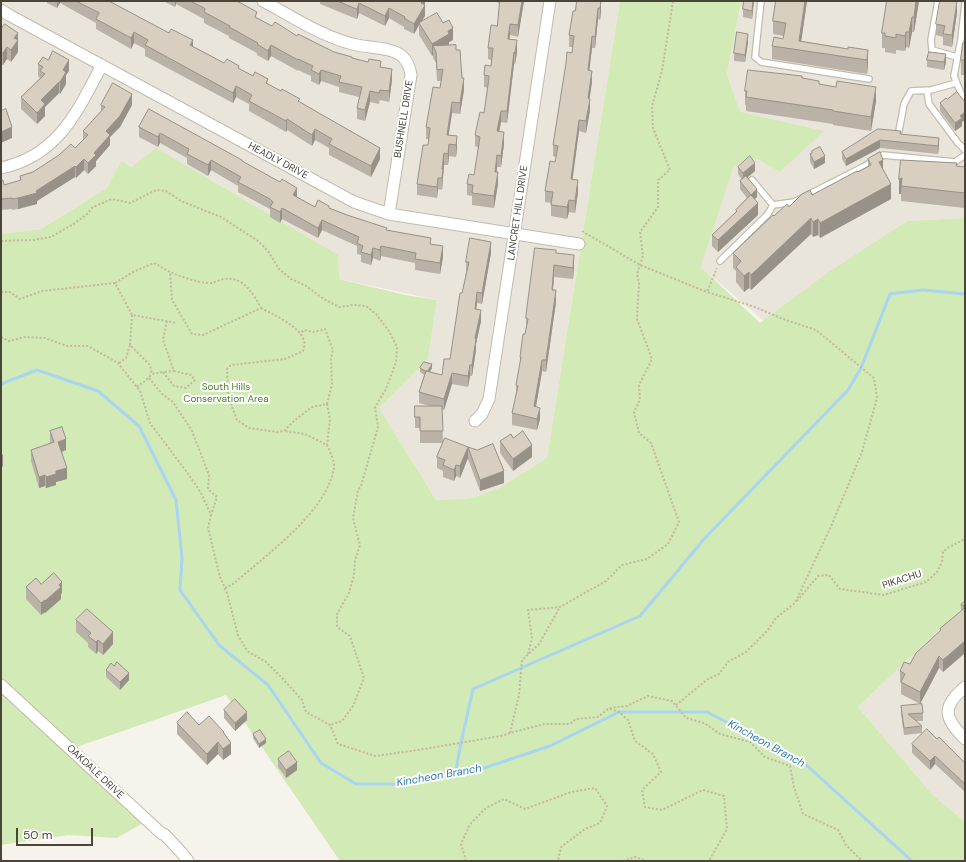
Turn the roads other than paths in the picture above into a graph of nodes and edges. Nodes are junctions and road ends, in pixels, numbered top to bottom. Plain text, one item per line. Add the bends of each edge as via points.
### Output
1 (263, 1) edge
2 (550, 1) edge
3 (761, 1) edge
4 (938, 1) edge
5 (965, 3) edge
6 (1, 10) edge
7 (957, 57) junction
8 (102, 65) junction
9 (869, 79) dead end
10 (956, 83) junction
11 (927, 91) junction
12 (965, 99) edge
13 (899, 131) edge
14 (965, 150) edge
15 (965, 155) edge
16 (1, 168) edge
17 (752, 180) edge
18 (773, 205) junction
19 (389, 214) junction
20 (515, 234) junction
21 (579, 244) dead end
22 (720, 261) road end
23 (475, 421) dead end
24 (1, 685) edge
25 (965, 687) edge
26 (965, 739) edge
27 (188, 861) edge

1 - 19 street, BUSHNELL DRIVE via 324,34 352,44 394,52 406,61 411,75
2 - 20 street, LANCRET HILL DRIVE
3 - 9 lane via 756,57 761,62
4 - 7 lane via 931,40 932,50
5 - 7 lane
6 - 8 street, HEADLY DRIVE
7 - 10 lane via 954,76
8 - 16 street via 77,112 63,132 33,157 17,165
8 - 19 street, HEADLY DRIVE via 354,202
10 - 11 lane
10 - 12 lane
11 - 13 lane via 911,91 904,104
11 - 14 lane via 929,104
15 - 18 lane via 956,162 883,155 794,202
17 - 18 lane
18 - 22 lane via 768,214
19 - 20 street, HEADLY DRIVE
20 - 21 street, HEADLY DRIVE
20 - 23 street, LANCRET HILL DRIVE via 490,399
24 - 27 street, OAKDALE DRIVE via 164,834
25 - 26 street via 954,696 949,704 948,714 952,724

